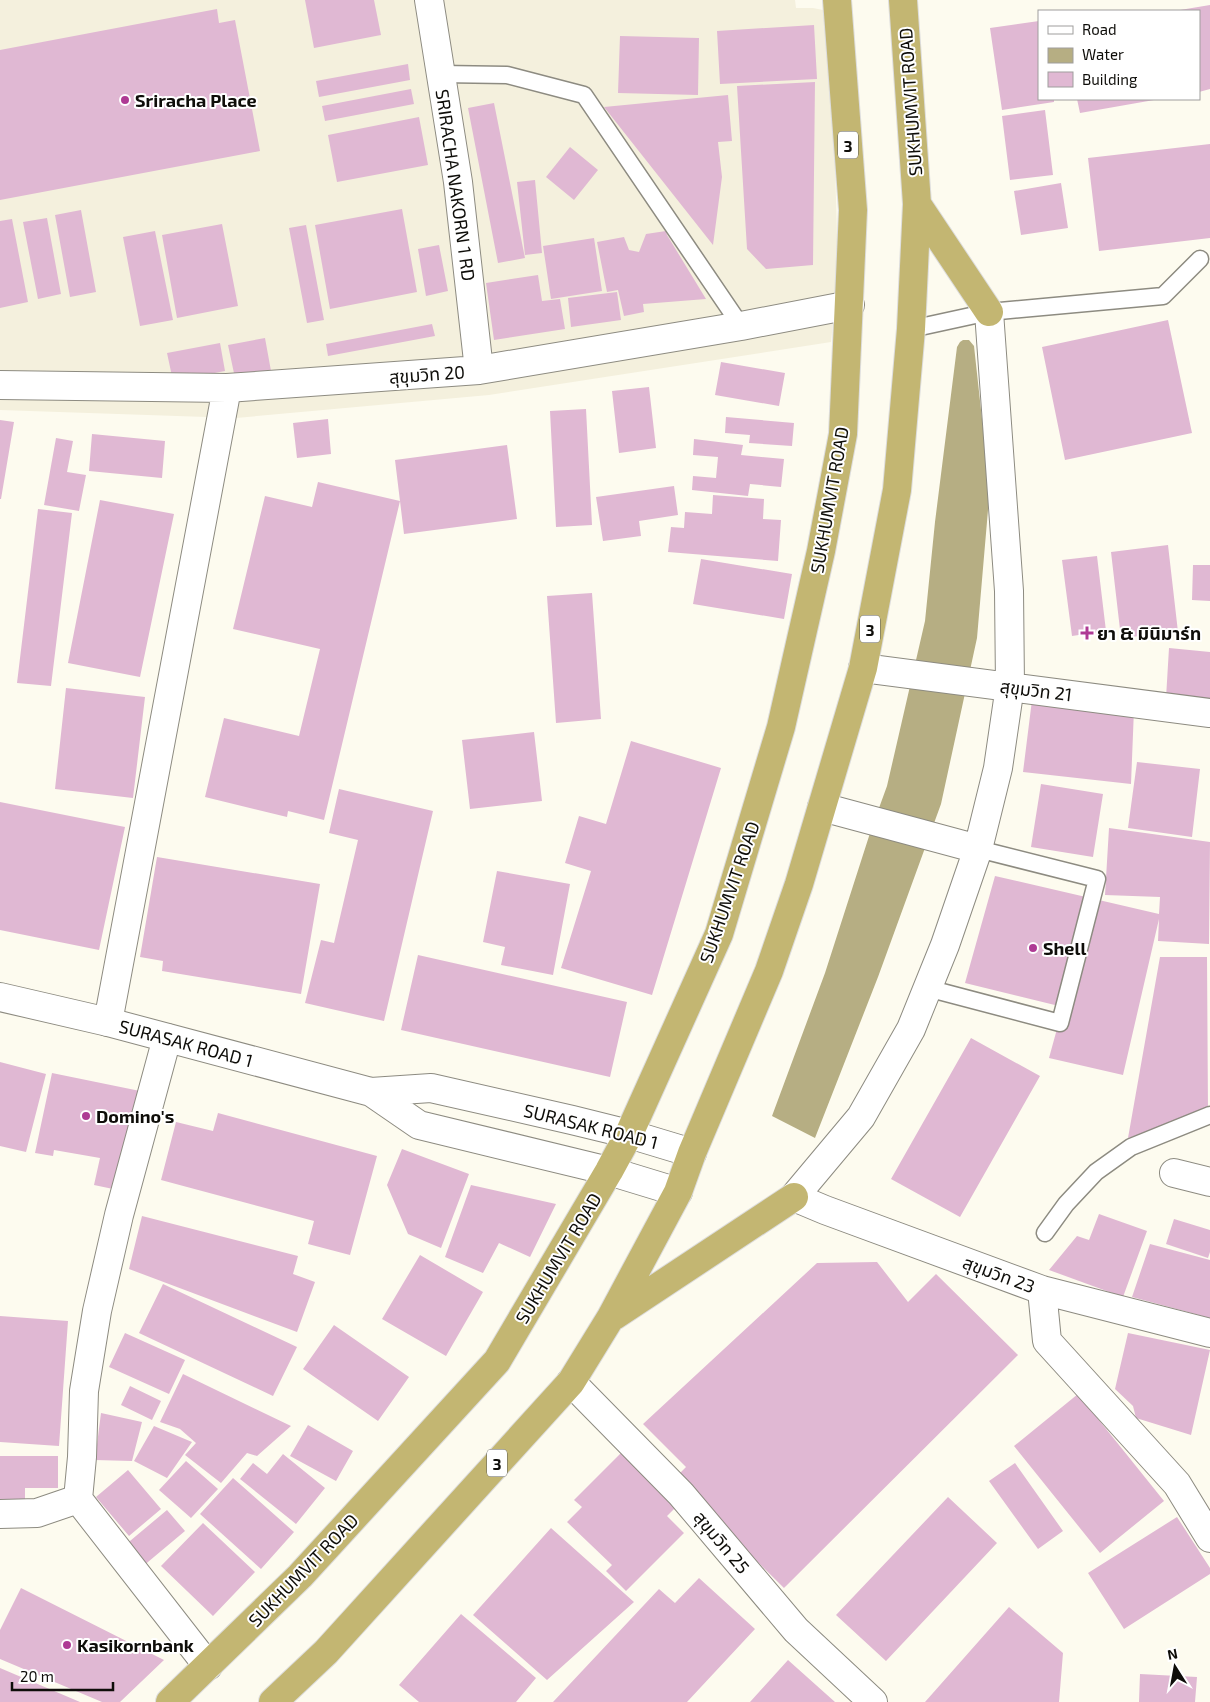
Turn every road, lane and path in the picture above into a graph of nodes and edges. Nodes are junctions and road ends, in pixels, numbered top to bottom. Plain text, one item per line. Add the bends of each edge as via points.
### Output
1 (429, 0) edge
2 (837, 0) edge
3 (903, 0) edge
4 (441, 74) junction
5 (917, 204) junction
6 (1200, 259) dead end
7 (850, 305) junction
8 (989, 312) junction
9 (741, 326) junction
10 (911, 329) junction
11 (479, 370) junction
12 (0, 385) edge
13 (227, 388) junction
14 (863, 668) junction
15 (1010, 686) junction
16 (1210, 713) edge
17 (822, 807) junction
18 (978, 849) junction
19 (927, 988) junction
20 (0, 997) edge
21 (108, 1022) junction
22 (167, 1038) junction
23 (371, 1092) junction
24 (1210, 1115) edge
25 (630, 1134) junction
26 (692, 1153) junction
27 (609, 1171) junction
28 (1174, 1173) dead end
29 (1210, 1182) edge
30 (678, 1192) junction
31 (794, 1197) junction
32 (1044, 1233) dead end
33 (1042, 1290) junction
34 (611, 1317) junction
35 (1210, 1333) edge
36 (571, 1382) junction
37 (1177, 1484) junction
38 (78, 1499) junction
39 (1210, 1499) edge
40 (0, 1514) edge
41 (1210, 1538) edge
42 (208, 1666) junction
43 (170, 1702) edge
44 (273, 1702) edge
45 (873, 1702) edge

1 - 4 street, SRIRACHA NAKORN 1 RD
2 - 7 highway, SUKHUMVIT ROAD / 3 via 853,210
3 - 5 highway, SUKHUMVIT ROAD / 3
4 - 9 lane via 507,75 584,95
4 - 11 street, SRIRACHA NAKORN 1 RD via 458,182
5 - 8 highway
5 - 10 highway, SUKHUMVIT ROAD / 3
6 - 8 lane via 1163,296
7 - 9 street, สุขุมวิท 20
7 - 25 highway, SUKHUMVIT ROAD / 3 via 843,434 821,552 781,727 719,934
8 - 10 lane
8 - 15 street via 1009,591
9 - 11 street, สุขุมวิท 20
10 - 14 highway, SUKHUMVIT ROAD / 3 via 897,490
11 - 13 street, สุขุมวิท 20
12 - 13 street, สุขุมวิท 20
13 - 21 street
14 - 15 street, สุขุมวิท 21
14 - 17 highway, SUKHUMVIT ROAD / 3
15 - 16 street, สุขุมวิท 21
15 - 18 street via 998,768
17 - 18 street
17 - 26 highway, SUKHUMVIT ROAD / 3 via 800,884 769,971
18 - 19 street
18 - 19 lane via 1097,879 1060,1023
19 - 31 street via 911,1029 862,1117
20 - 21 street, SURASAK ROAD 1
21 - 22 street, SURASAK ROAD 1
22 - 23 street, SURASAK ROAD 1
22 - 38 street via 119,1215 98,1311 84,1392
23 - 25 street, SURASAK ROAD 1 via 432,1088
23 - 27 street, SURASAK ROAD 1 via 419,1126
24 - 32 lane via 1131,1147 1096,1172
25 - 26 street, SURASAK ROAD 1
25 - 27 highway, SUKHUMVIT ROAD / 3
26 - 30 highway, SUKHUMVIT ROAD / 3
27 - 30 street, SURASAK ROAD 1
27 - 42 highway, SUKHUMVIT ROAD / 3 via 497,1361 300,1576
28 - 29 street
30 - 34 highway, SUKHUMVIT ROAD / 3
31 - 33 street, สุขุมวิท 23
31 - 34 highway
33 - 35 street, สุขุมวิท 23
33 - 37 street via 1047,1340
34 - 36 highway, SUKHUMVIT ROAD / 3
36 - 44 highway, SUKHUMVIT ROAD / 3 via 326,1652
36 - 45 street, สุขุมวิท 25 via 682,1494 796,1630
37 - 39 street
37 - 41 street
38 - 40 street via 37,1513
38 - 42 street
42 - 43 highway, SUKHUMVIT ROAD / 3

